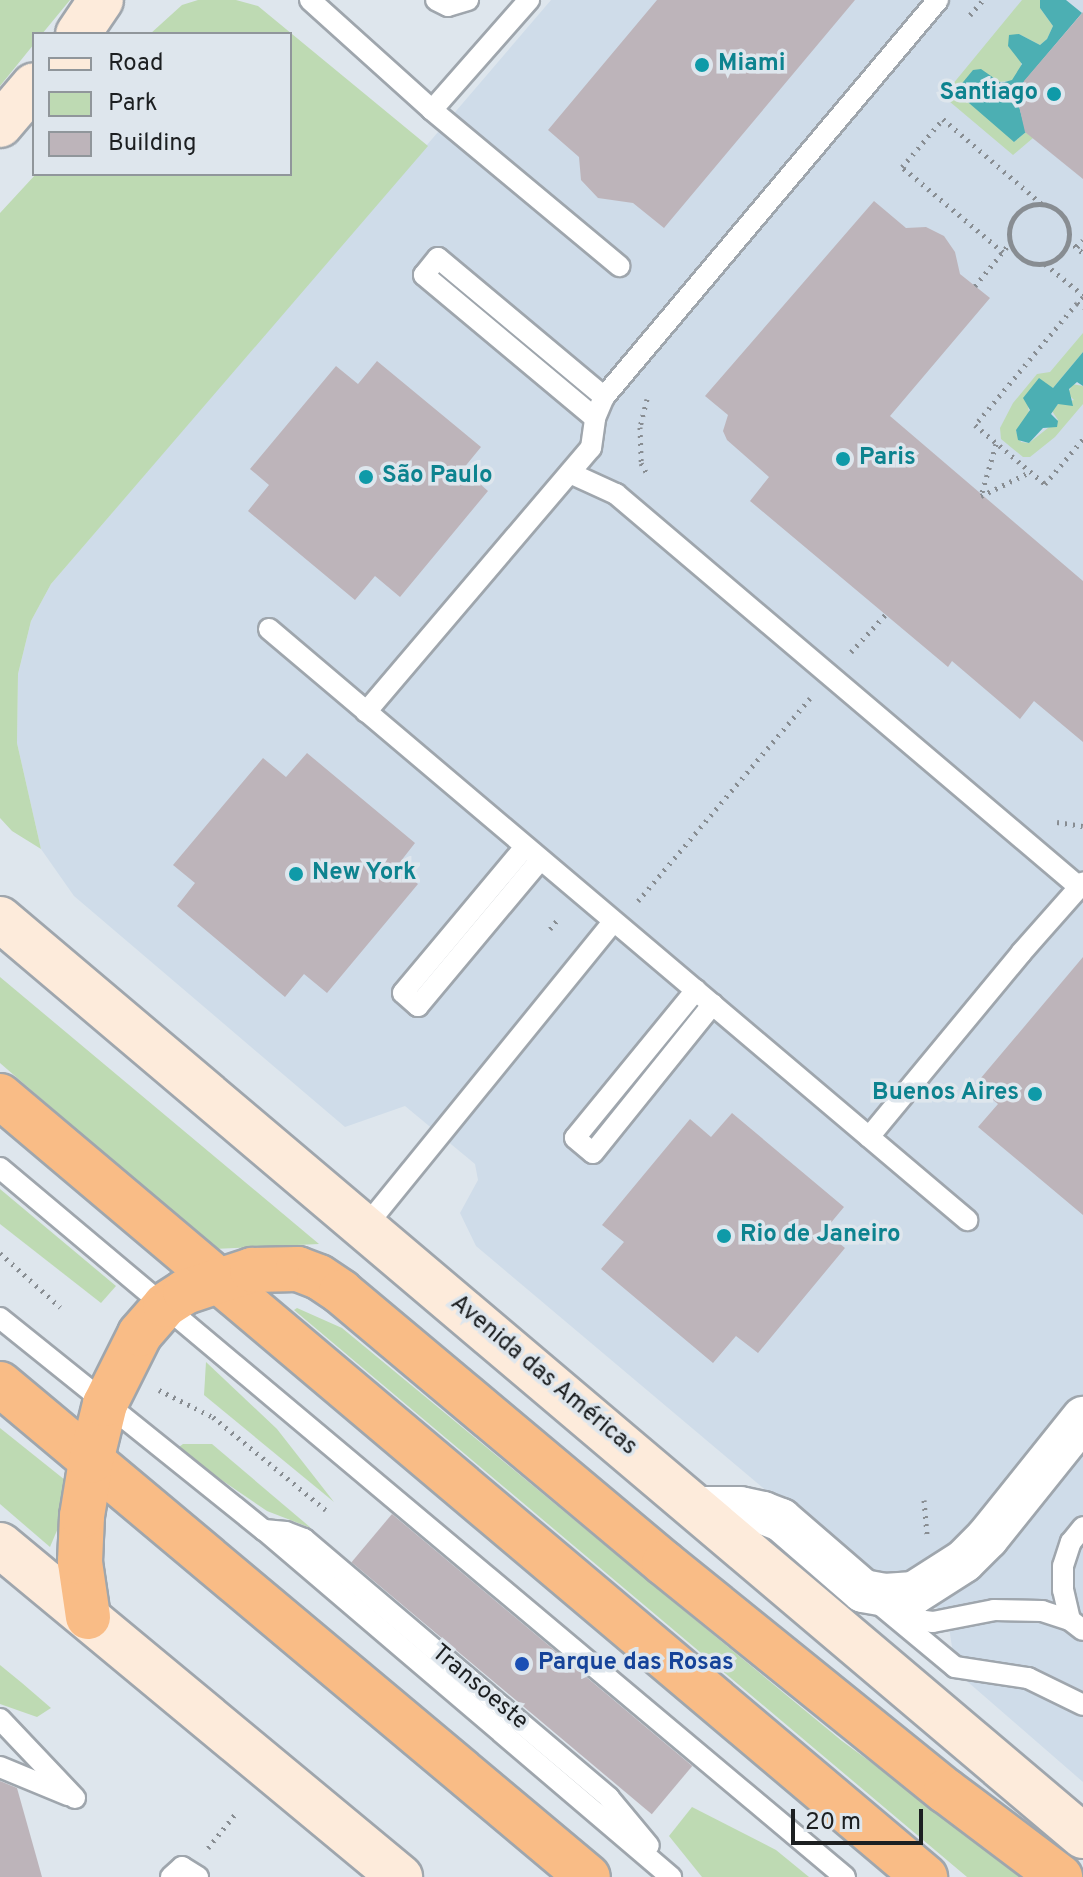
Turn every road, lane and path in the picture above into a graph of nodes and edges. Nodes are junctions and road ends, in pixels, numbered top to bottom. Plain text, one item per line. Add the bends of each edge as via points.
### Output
1 (125, 0) edge
2 (310, 0) edge
3 (436, 0) edge
4 (468, 0) edge
5 (529, 0) edge
6 (938, 0) edge
7 (983, 0) edge
8 (88, 20) edge
9 (962, 24) dead end
10 (32, 87) edge
11 (432, 110) junction
12 (0, 125) edge
13 (1043, 205) junction
14 (1068, 240) junction
15 (1083, 240) edge
16 (1010, 243) junction
17 (1077, 247) junction
18 (1003, 252) junction
19 (1083, 253) edge
20 (1044, 264) junction
21 (619, 266) dead end
22 (975, 286) dead end
23 (1083, 296) edge
24 (1077, 303) junction
25 (1083, 308) edge
26 (648, 394) dead end
27 (604, 397) junction
28 (595, 418) junction
29 (1083, 439) edge
30 (996, 444) junction
31 (1030, 472) junction
32 (570, 473) junction
33 (651, 480) dead end
34 (886, 614) dead end
35 (269, 629) dead end
36 (841, 640) dead end
37 (853, 650) junction
38 (865, 660) dead end
39 (831, 674) junction
40 (366, 712) junction
41 (1050, 815) dead end
42 (1083, 826) edge
43 (532, 853) junction
44 (1081, 885) edge
45 (635, 904) dead end
46 (0, 919) edge
47 (613, 922) junction
48 (696, 990) junction
49 (713, 1004) junction
50 (0, 1096) edge
51 (869, 1137) junction
52 (0, 1168) edge
53 (967, 1220) dead end
54 (366, 1226) junction
55 (0, 1253) edge
56 (217, 1280) junction
57 (165, 1305) junction
58 (60, 1307) dead end
59 (0, 1318) edge
60 (0, 1384) edge
61 (158, 1390) dead end
62 (105, 1404) junction
63 (1083, 1418) edge
64 (91, 1461) junction
65 (924, 1500) dead end
66 (700, 1508) junction
67 (332, 1515) dead end
68 (1083, 1527) edge
69 (927, 1540) dead end
70 (0, 1545) edge
71 (863, 1591) junction
72 (88, 1617) junction
73 (1077, 1625) edge
74 (1083, 1705) edge
75 (0, 1719) edge
76 (0, 1767) edge
77 (236, 1813) dead end
78 (1083, 1836) edge
79 (186, 1875) edge
80 (400, 1877) edge
81 (588, 1877) edge
82 (672, 1877) edge
83 (845, 1877) edge
84 (925, 1877) edge
85 (1060, 1877) edge

1 - 8 lane
2 - 11 lane
3 - 4 lane via 448,6
5 - 11 lane
6 - 27 lane
7 - 9 path
10 - 12 main road
11 - 21 lane
13 - 14 path via 1061,214
13 - 16 path via 1024,208 1017,215
13 - 18 path via 943,119 912,155 902,167
14 - 17 path
14 - 20 path via 1058,257
15 - 17 path
16 - 18 path
16 - 20 path via 1022,259
17 - 19 path
18 - 22 path
20 - 23 path
23 - 24 path
24 - 25 path
24 - 30 path via 975,425
26 - 33 path via 640,427 641,463
27 - 28 lane
27 - 28 lane via 438,258 424,275
28 - 32 lane via 591,448
29 - 31 path via 1045,484
30 - 31 path
30 - 31 path via 981,496
32 - 39 lane via 616,494
32 - 40 lane
34 - 37 path
35 - 40 lane
36 - 37 path
37 - 38 path
37 - 39 path
39 - 44 lane
39 - 45 path
40 - 43 lane
41 - 42 path via 1061,825
43 - 43 lane via 403,993 410,1000 418,1006
43 - 47 lane
44 - 51 lane
46 - 54 main road, Avenida das Américas
47 - 48 lane
47 - 54 lane
48 - 49 lane
48 - 49 lane via 575,1138 584,1146 593,1153
49 - 51 lane
50 - 56 highway
51 - 53 lane
52 - 57 lane
54 - 66 main road, Avenida das Américas
55 - 58 path
56 - 57 highway
56 - 84 highway
56 - 85 highway via 273,1267 298,1269 341,1292 664,1563
57 - 62 highway via 140,1334
57 - 83 lane via 376,1483 411,1524 671,1746 749,1796
59 - 62 lane, Transoeste
60 - 64 highway
61 - 67 path via 213,1417
62 - 64 highway
62 - 82 lane, Transoeste via 264,1530 304,1539 609,1798
63 - 71 street via 964,1561 914,1593
64 - 72 highway via 80,1562
64 - 81 highway
65 - 69 path
66 - 71 street via 740,1508 781,1520
66 - 78 main road, Avenida das Américas
68 - 73 lane via 1063,1566 1063,1590
70 - 72 main road
71 - 73 lane via 904,1614 933,1622 1017,1609
71 - 74 lane via 955,1667 1028,1678
72 - 80 main road
75 - 76 lane via 75,1798
77 - 79 path

